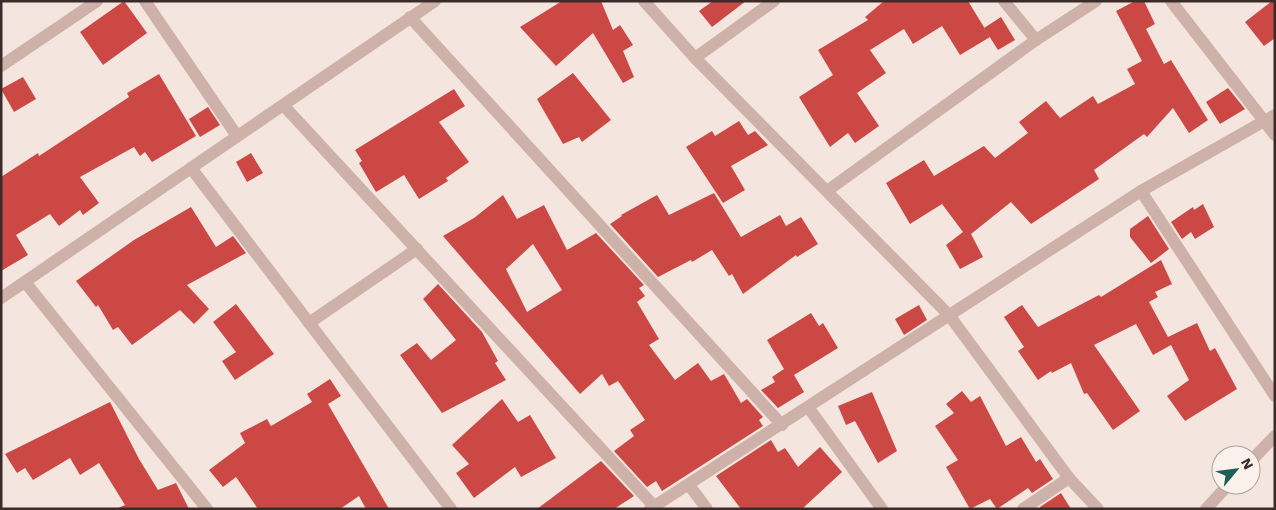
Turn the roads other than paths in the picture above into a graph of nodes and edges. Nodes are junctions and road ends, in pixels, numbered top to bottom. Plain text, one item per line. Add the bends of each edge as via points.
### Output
1 (97, 1) edge
2 (145, 1) edge
3 (435, 1) edge
4 (644, 1) edge
5 (774, 1) edge
6 (1004, 1) edge
7 (1096, 1) edge
8 (1171, 1) edge
9 (410, 17) junction
10 (1036, 40) junction
11 (695, 58) junction
12 (1, 66) edge
13 (284, 106) junction
14 (1270, 118) edge
15 (1275, 135) edge
16 (236, 136) junction
17 (191, 168) junction
18 (826, 191) junction
19 (1141, 191) junction
20 (417, 250) junction
21 (25, 282) junction
22 (1, 298) edge
23 (949, 316) junction
24 (309, 323) junction
25 (1275, 396) edge
26 (808, 407) junction
27 (782, 425) junction
28 (1275, 436) edge
29 (1261, 451) edge
30 (1070, 478) junction
31 (690, 484) junction
32 (1219, 495) edge
33 (652, 508) edge
34 (207, 509) edge
35 (451, 509) edge
36 (707, 509) edge
37 (882, 509) edge
38 (1023, 509) edge
39 (1098, 509) edge
40 (1206, 509) edge

1 - 12 street
2 - 16 street
3 - 9 street
4 - 11 street
5 - 11 street
6 - 10 street
7 - 10 street
8 - 14 street
9 - 13 street
9 - 27 street
10 - 18 street
11 - 18 street
13 - 16 street
13 - 20 street
14 - 15 street
14 - 19 street
16 - 17 street
17 - 21 street
17 - 24 street
18 - 23 street
19 - 23 street
19 - 25 street
20 - 24 street
20 - 33 street
21 - 22 street
21 - 34 street
23 - 26 street
23 - 30 street
24 - 35 street
26 - 27 street
26 - 37 street
27 - 31 street
28 - 29 street
30 - 38 street
30 - 39 street
31 - 33 street
31 - 36 street
32 - 40 street

